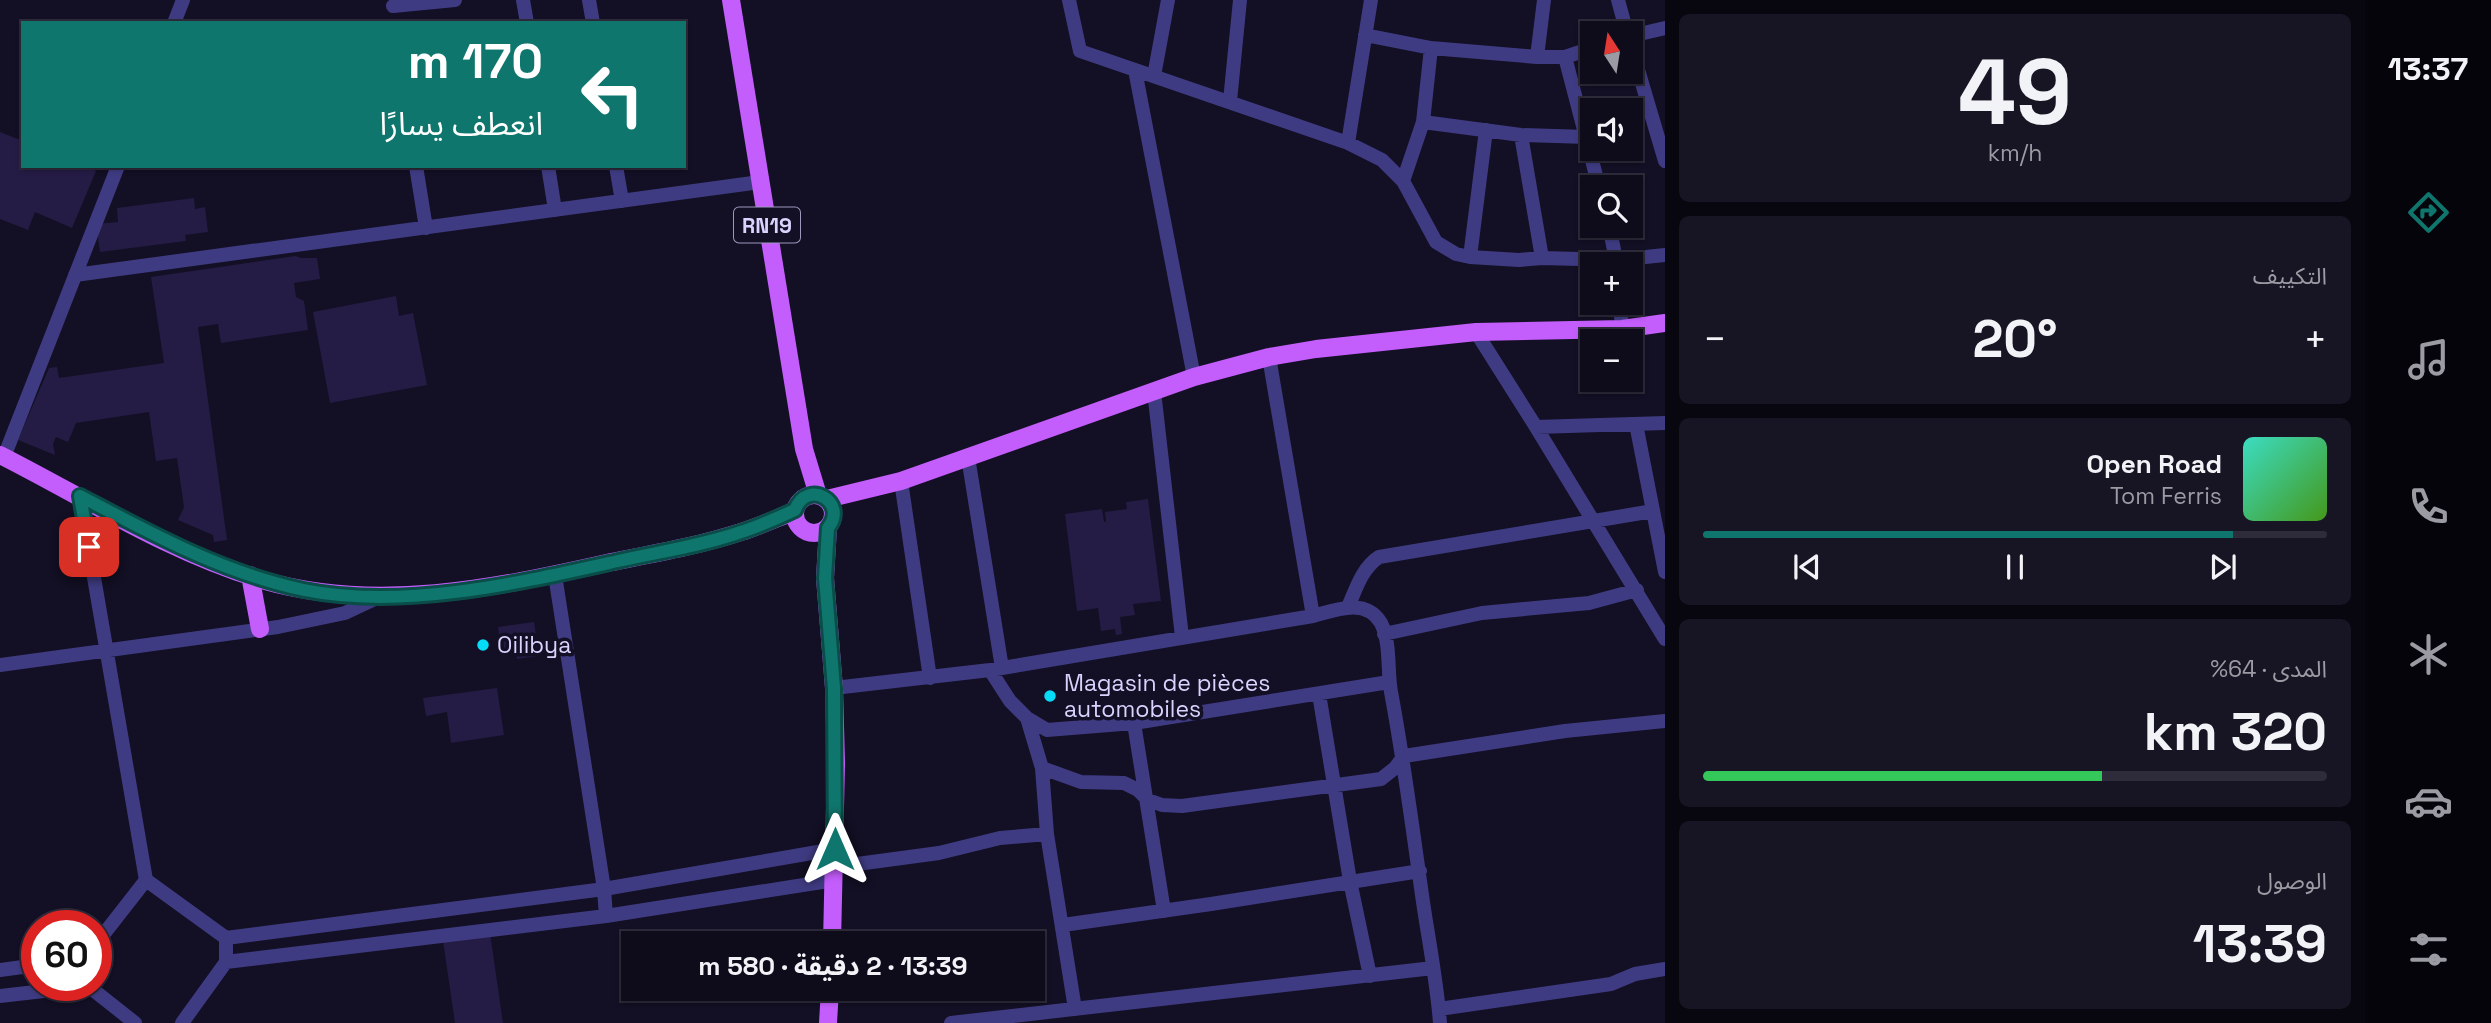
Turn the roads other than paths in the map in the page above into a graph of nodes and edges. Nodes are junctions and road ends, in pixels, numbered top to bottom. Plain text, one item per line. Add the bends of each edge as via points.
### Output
1 (183, 0) edge
2 (455, 0) edge
3 (523, 0) edge
4 (589, 0) edge
5 (732, 0) edge
6 (1069, 0) edge
7 (1168, 0) edge
8 (1240, 0) edge
9 (1371, 0) edge
10 (1544, 0) edge
11 (1618, 0) edge
12 (392, 3) edge
13 (175, 21) edge
14 (395, 21) edge
15 (527, 21) edge
16 (593, 21) edge
17 (1625, 21) edge
18 (1665, 28) edge
19 (1643, 32) edge
20 (1365, 35) junction
21 (1431, 48) junction
22 (1580, 52) edge
23 (1537, 57) junction
24 (1565, 57) junction
25 (1135, 69) junction
26 (1154, 76) junction
27 (1642, 84) edge
28 (1230, 101) junction
29 (1580, 112) edge
30 (1423, 122) junction
31 (1486, 131) junction
32 (1521, 135) junction
33 (1580, 137) edge
34 (1348, 143) junction
35 (1665, 162) edge
36 (117, 168) edge
37 (416, 168) edge
38 (548, 168) edge
39 (616, 168) edge
40 (1403, 181) junction
41 (760, 182) junction
42 (622, 201) junction
43 (555, 210) junction
44 (426, 228) junction
45 (1665, 255) edge
46 (1470, 257) junction
47 (1542, 258) junction
48 (1643, 258) edge
49 (1580, 260) edge
50 (75, 275) junction
51 (1621, 315) edge
52 (1665, 323) edge
53 (1622, 329) joint
54 (1580, 330) edge
55 (1476, 332) junction
56 (1269, 357) junction
57 (1194, 377) junction
58 (1154, 391) junction
59 (1636, 424) junction
60 (1665, 424) edge
61 (1536, 427) junction
62 (2, 456) edge
63 (968, 457) junction
64 (901, 481) junction
65 (80, 496) junction
66 (1653, 511) junction
67 (814, 513) junction
68 (1594, 520) junction
69 (1665, 569) edge
70 (250, 575) junction
71 (555, 575) junction
72 (1637, 590) junction
73 (379, 597) junction
74 (1348, 607) junction
75 (1313, 616) junction
76 (260, 629) junction
77 (1384, 634) junction
78 (1182, 637) junction
79 (1665, 639) edge
80 (108, 650) junction
81 (0, 665) edge
82 (996, 669) junction
83 (930, 678) junction
84 (1390, 681) junction
85 (834, 688) junction
86 (1319, 694) junction
87 (1027, 718) junction
88 (1665, 721) edge
89 (1134, 723) junction
90 (1404, 756) junction
91 (1042, 768) junction
92 (1334, 787) junction
93 (1148, 800) junction
94 (1047, 834) junction
95 (835, 865) junction
96 (1420, 871) junction
97 (146, 880) junction
98 (1350, 881) junction
99 (604, 889) junction
100 (1164, 911) junction
101 (606, 916) junction
102 (112, 924) edge
103 (1063, 925) junction
104 (832, 931) edge
105 (226, 938) junction
106 (226, 962) junction
107 (21, 967) edge
108 (1433, 968) junction
109 (1665, 969) edge
110 (0, 970) edge
111 (1370, 976) junction
112 (21, 993) edge
113 (0, 996) edge
114 (107, 1001) edge
115 (829, 1001) edge
116 (1075, 1009) junction
117 (1440, 1016) edge
118 (135, 1023) edge
119 (182, 1023) edge
120 (828, 1023) edge
121 (951, 1023) edge

1 - 13 street
2 - 12 street
3 - 15 street
4 - 16 street
5 - 41 main road, RN19
6 - 25 street via 1080,51
7 - 26 street
8 - 28 street
9 - 20 street
10 - 23 street
11 - 17 street
12 - 14 street
18 - 19 street
20 - 21 street
20 - 34 street
21 - 23 street
21 - 30 street
22 - 24 street
23 - 24 street
24 - 29 street
25 - 26 street
25 - 57 street
26 - 28 street
27 - 35 street
28 - 34 street
30 - 31 street
30 - 40 street
31 - 32 street
31 - 46 street
32 - 33 street
32 - 47 street
34 - 40 street via 1382,160
36 - 50 street
37 - 44 street
38 - 43 street
39 - 42 street
40 - 46 street via 1436,242
41 - 42 street
41 - 67 main road, RN19
42 - 43 street
43 - 44 street
44 - 50 street
45 - 48 street
46 - 47 street
47 - 49 street
50 - 62 street
51 - 53 street
52 - 53 main road
54 - 55 main road
55 - 56 main road
55 - 61 street
56 - 57 main road
56 - 75 street
57 - 58 main road
58 - 63 main road
58 - 78 street
59 - 60 street
59 - 61 street
59 - 66 street
61 - 68 street
62 - 65 main road
63 - 64 main road
63 - 82 street
64 - 67 main road
64 - 83 street
65 - 70 main road via 160,538
65 - 80 street
66 - 68 street
66 - 69 street
67 - 71 main road
67 - 85 main road, RN19 via 825,578
68 - 72 street
68 - 74 street via 1380,557 1365,571
70 - 73 main road via 304,590
70 - 76 main road
71 - 73 main road
71 - 99 street
72 - 77 street via 1589,603 1510,609
72 - 79 street
73 - 76 street via 345,613
74 - 75 street
74 - 77 street via 1367,612 1380,622
75 - 78 street
76 - 80 street
77 - 84 street
78 - 82 street
80 - 81 street
80 - 97 street
82 - 83 street
82 - 87 street via 1010,701
83 - 85 street
84 - 86 street
84 - 90 street
85 - 95 main road, RN19
86 - 89 street
86 - 92 street
87 - 89 street via 1047,730
87 - 91 street
88 - 90 street
89 - 93 street
90 - 92 street via 1381,779
90 - 96 street
91 - 93 street via 1081,782 1124,783
91 - 94 street
92 - 93 street via 1182,806
92 - 98 street
93 - 100 street
94 - 95 street
94 - 103 street
95 - 99 street
95 - 101 street
95 - 104 main road, RN19
96 - 98 street
96 - 108 street
97 - 102 street
97 - 105 street
98 - 100 street
98 - 111 street
99 - 101 street
99 - 105 street
100 - 103 street
101 - 106 street
103 - 116 street
105 - 106 street
106 - 119 street
107 - 110 street
108 - 111 street
108 - 117 street
109 - 117 street via 1611,984
111 - 116 street
112 - 113 street
114 - 118 street
115 - 120 main road
116 - 121 street

